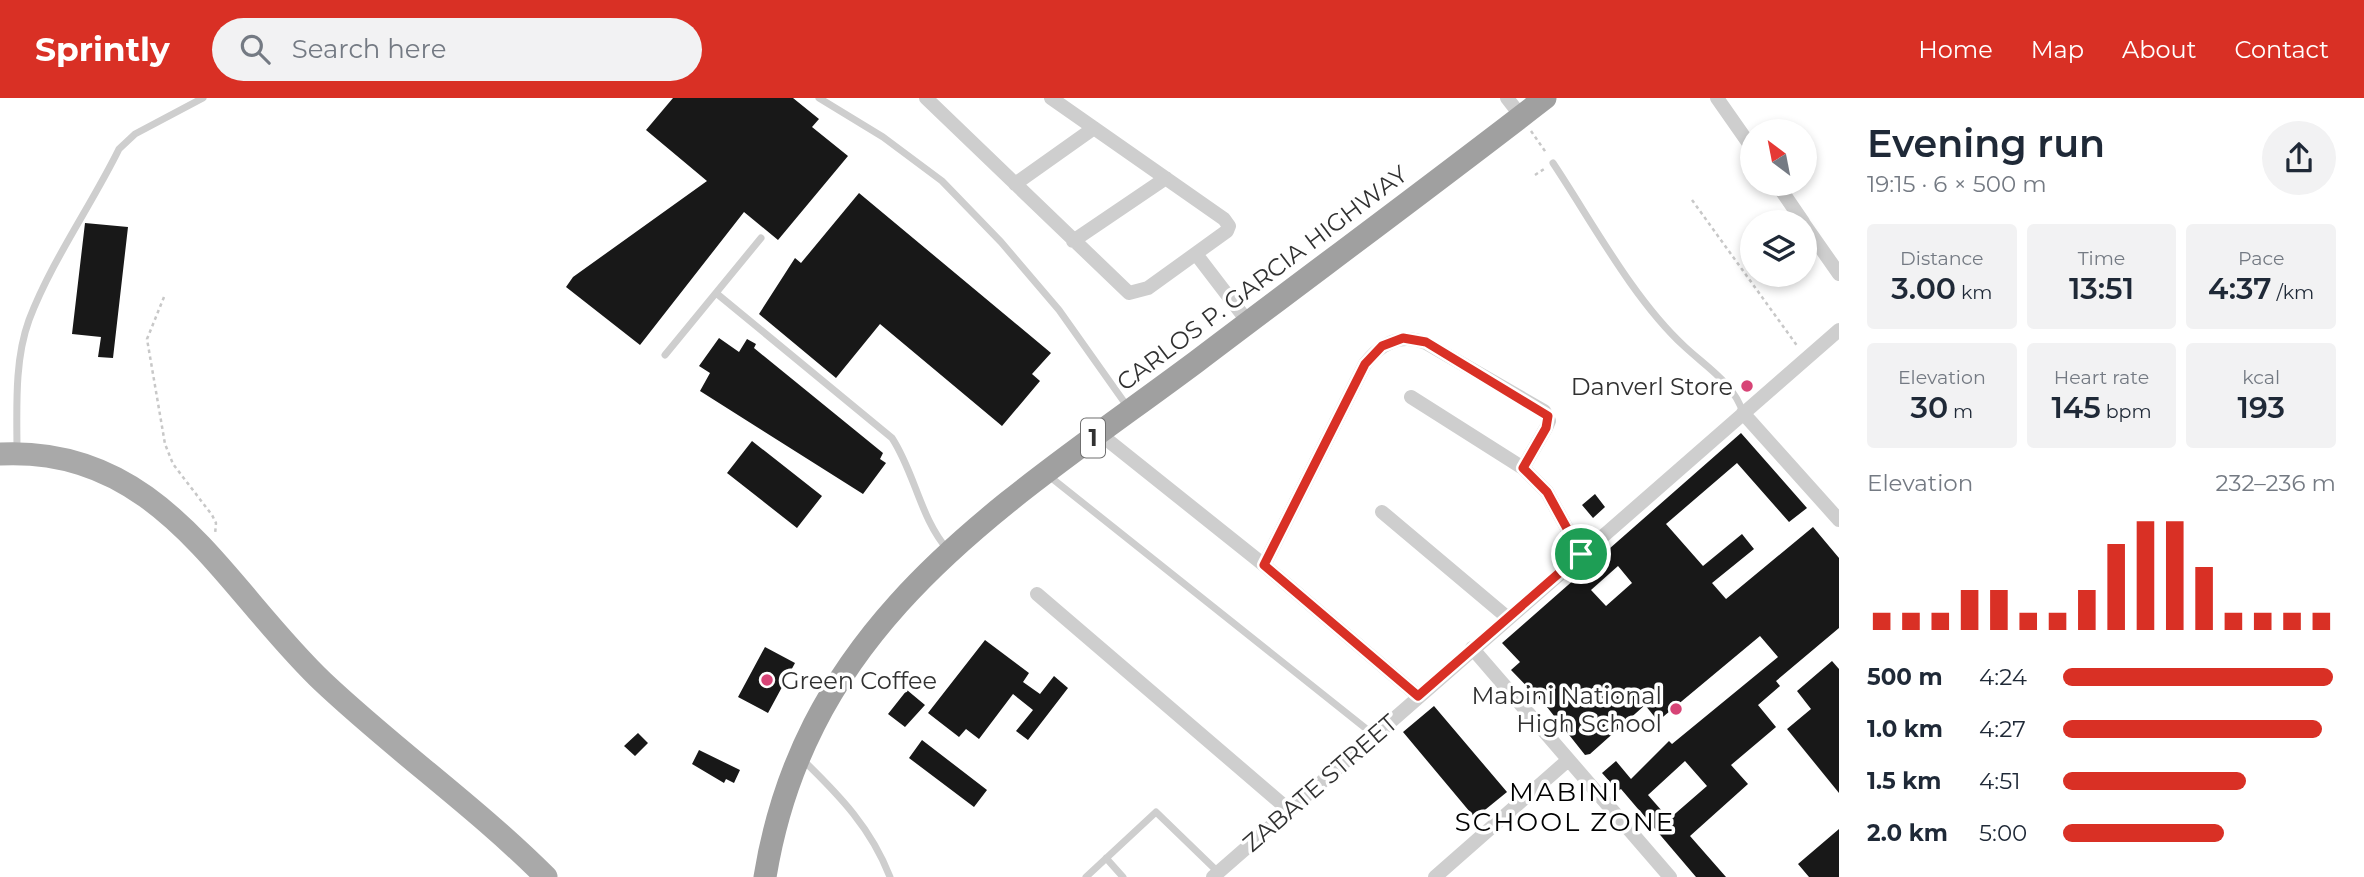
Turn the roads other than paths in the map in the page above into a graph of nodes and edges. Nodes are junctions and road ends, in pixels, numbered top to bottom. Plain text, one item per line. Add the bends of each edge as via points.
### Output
1 (203, 98) edge
2 (820, 98) edge
3 (926, 98) edge
4 (1051, 98) edge
5 (1507, 98) edge
6 (1545, 98) edge
7 (1717, 98) edge
8 (1521, 116) junction
9 (1094, 128) junction
10 (1740, 131) edge
11 (1553, 163) road end
12 (1166, 178) junction
13 (1015, 184) junction
14 (761, 238) dead end
15 (1073, 241) junction
16 (1817, 242) edge
17 (1196, 254) junction
18 (1839, 274) edge
19 (716, 293) junction
20 (1248, 322) junction
21 (1839, 330) edge
22 (665, 355) dead end
23 (1412, 397) dead end
24 (1130, 411) junction
25 (1743, 413) junction
26 (1100, 433) junction
27 (8, 453) edge
28 (1523, 468) junction
29 (1046, 474) junction
30 (1382, 512) dead end
31 (1839, 520) edge
32 (948, 550) junction
33 (1581, 554) junction
34 (1264, 565) junction
35 (1037, 594) dead end
36 (1507, 618) junction
37 (1472, 648) junction
38 (1418, 696) junction
39 (1374, 735) junction
40 (800, 757) junction
41 (1567, 761) junction
42 (1289, 810) junction
43 (1107, 858) junction
44 (1216, 874) edge
45 (1663, 874) edge
46 (546, 877) edge
47 (765, 877) edge
48 (890, 877) edge
49 (1086, 877) edge
50 (1123, 877) edge
51 (1436, 877) edge

1 - 27 lane via 135,134 119,149 54,267 29,321
2 - 24 lane via 942,181 1059,310
3 - 13 street
4 - 9 street
5 - 8 street
6 - 8 highway, CARLOS P. GARCIA HIGHWAY / 1
7 - 10 street
8 - 20 highway, CARLOS P. GARCIA HIGHWAY / 1
9 - 12 street
9 - 13 street
11 - 25 lane via 1649,307 1728,386
12 - 15 street
12 - 17 street via 1229,226
13 - 15 street
14 - 19 lane
15 - 17 street via 1121,288 1133,293 1148,288
16 - 18 street
17 - 20 street
19 - 22 lane
19 - 32 lane via 892,438 933,531
20 - 24 highway, CARLOS P. GARCIA HIGHWAY / 1
21 - 25 street, ZABATE STREET
23 - 28 street
24 - 26 highway, CARLOS P. GARCIA HIGHWAY / 1
25 - 31 street
25 - 33 street, ZABATE STREET
26 - 29 highway, CARLOS P. GARCIA HIGHWAY / 1
26 - 34 street
27 - 46 main road via 64,457 109,474 163,507 317,675
28 - 33 street via 1547,492
28 - 34 street via 1549,421 1544,411 1426,342 1392,341 1365,364
29 - 32 highway, CARLOS P. GARCIA HIGHWAY / 1
29 - 39 lane
30 - 36 street
32 - 40 highway, CARLOS P. GARCIA HIGHWAY / 1 via 863,644
33 - 36 street, ZABATE STREET
34 - 38 street
35 - 42 street
36 - 37 street, ZABATE STREET
37 - 38 street, ZABATE STREET
37 - 41 street
38 - 39 street, ZABATE STREET
39 - 42 street, ZABATE STREET
40 - 47 highway, CARLOS P. GARCIA HIGHWAY / 1
40 - 48 lane via 848,804 870,834
41 - 45 street
41 - 51 street
42 - 44 street, ZABATE STREET
43 - 44 lane via 1156,812
43 - 49 lane
43 - 50 lane

